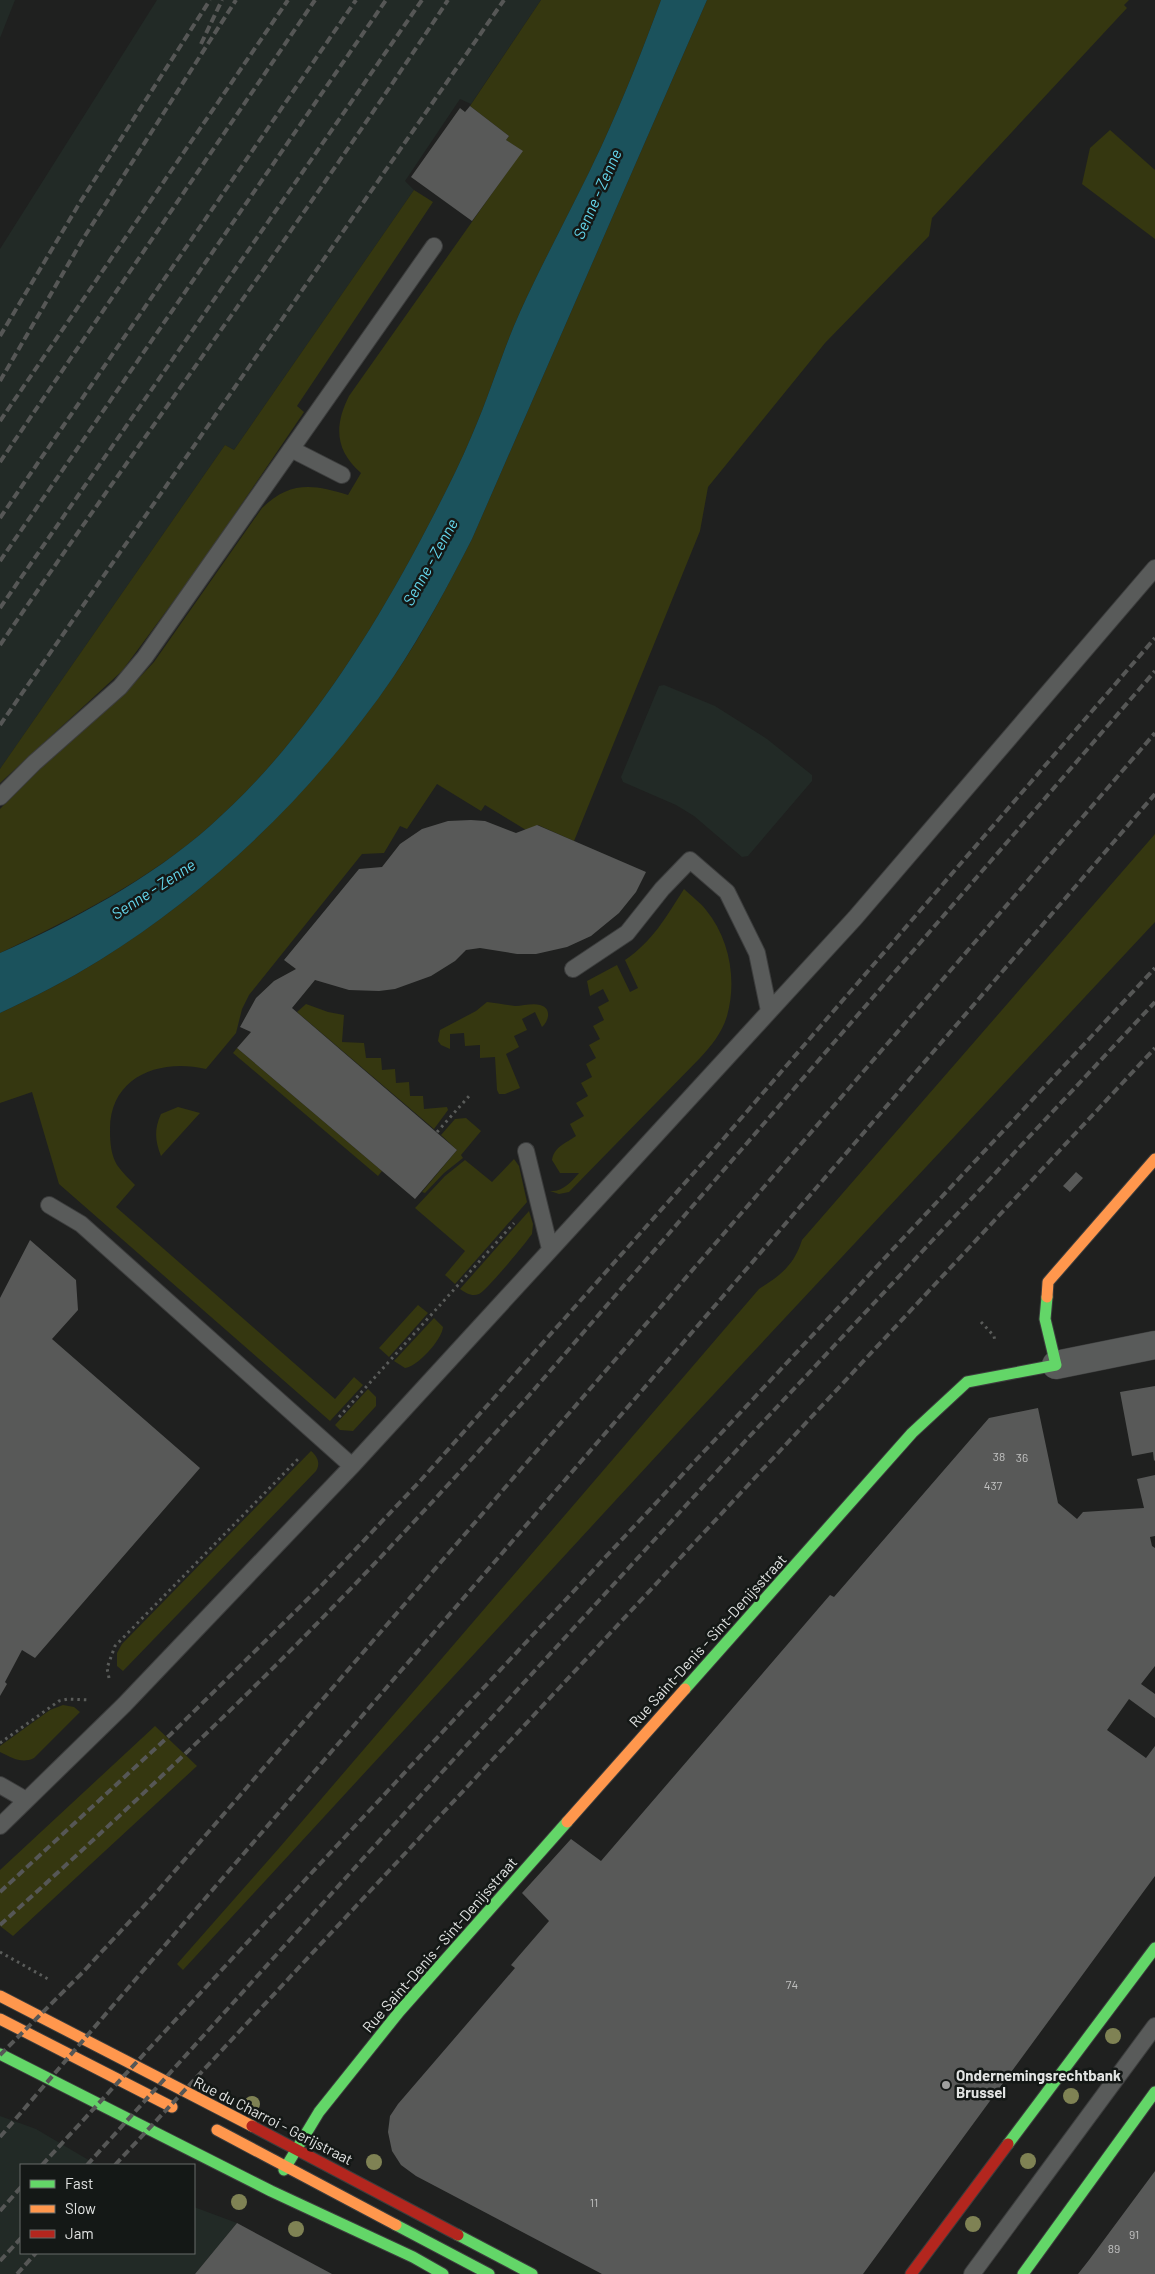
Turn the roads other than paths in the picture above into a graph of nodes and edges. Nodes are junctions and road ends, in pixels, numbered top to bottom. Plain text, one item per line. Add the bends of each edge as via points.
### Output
1 (434, 246) dead end
2 (291, 449) junction
3 (342, 475) dead end
4 (1155, 568) edge
5 (0, 797) edge
6 (573, 969) dead end
7 (769, 1011) junction
8 (526, 1150) dead end
9 (1155, 1159) edge
10 (49, 1205) dead end
11 (550, 1249) junction
12 (1155, 1345) edge
13 (1056, 1365) junction
14 (352, 1466) junction
15 (0, 1785) edge
16 (26, 1800) junction
17 (0, 1826) edge
18 (1155, 1948) edge
19 (0, 1996) edge
20 (0, 2018) edge
21 (1155, 2026) edge
22 (0, 2054) edge
23 (1155, 2092) edge
24 (182, 2112) dead end
25 (208, 2126) dead end
26 (296, 2149) junction
27 (286, 2166) junction
28 (271, 2191) junction
29 (443, 2274) edge
30 (490, 2274) edge
31 (532, 2274) edge
32 (912, 2274) edge
33 (972, 2274) edge
34 (1024, 2274) edge

1 - 2 lane
2 - 3 lane
2 - 5 lane via 145,657 120,687
4 - 7 lane via 855,918
6 - 7 lane via 626,933 690,860 727,892 757,953
7 - 11 lane
8 - 11 lane
9 - 13 main road via 1048,1282 1045,1319
10 - 14 lane via 81,1224
11 - 14 lane
12 - 13 street
13 - 26 main road, Rue Saint-Denis - Sint-Denijsstraat via 967,1382 912,1433 399,2012 319,2112
14 - 16 lane via 124,1705
15 - 16 lane
16 - 17 lane
18 - 32 main road
19 - 26 main road, Rue du Charroi - Gerijstraat
20 - 24 main road
21 - 33 lane
22 - 28 main road
23 - 34 main road
25 - 27 main road
26 - 27 main road, Rue Saint-Denis - Sint-Denijsstraat
26 - 31 main road, Rue du Charroi - Gerijstraat
27 - 28 main road, Rue Saint-Denis - Sint-Denijsstraat
27 - 30 main road
28 - 29 main road via 412,2262

